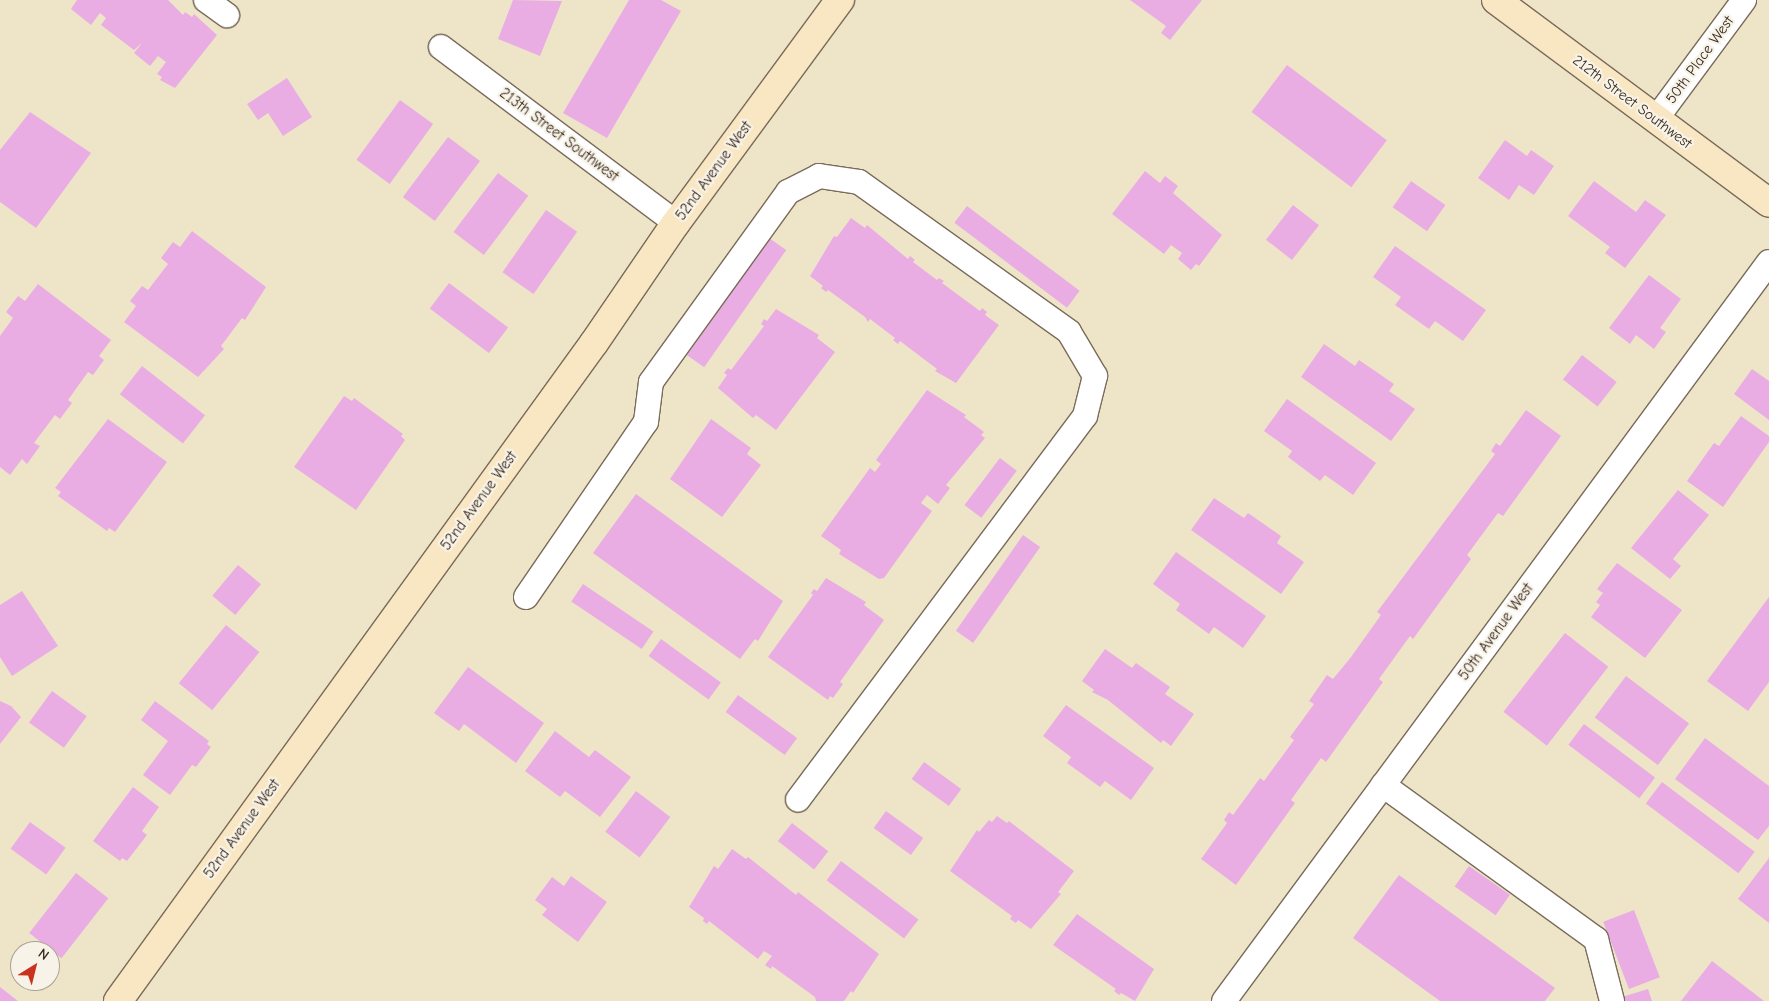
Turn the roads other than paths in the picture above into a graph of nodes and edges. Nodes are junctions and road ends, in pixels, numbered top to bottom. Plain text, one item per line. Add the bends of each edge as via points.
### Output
1 (206, 0) edge
2 (840, 0) edge
3 (1496, 0) edge
4 (1744, 0) edge
5 (227, 15) dead end
6 (441, 47) dead end
7 (1656, 119) junction
8 (1769, 203) edge
9 (676, 223) junction
10 (1769, 262) edge
11 (526, 597) dead end
12 (1383, 785) junction
13 (798, 799) dead end
14 (118, 1001) edge
15 (1224, 1001) edge
16 (1612, 1001) edge

1 - 5 street
2 - 9 street, 52nd Avenue West
3 - 7 street, 212th Street Southwest
4 - 7 street, 50th Place West
6 - 9 street, 213th Street Southwest
7 - 8 street, 212th Street Southwest
9 - 14 street, 52nd Avenue West via 589,350
10 - 12 street, 50th Avenue West
11 - 13 street via 646,422 651,382 788,192 820,176 859,182 1069,332 1095,376 1085,416
12 - 15 street, 50th Avenue West
12 - 16 street via 1596,939

